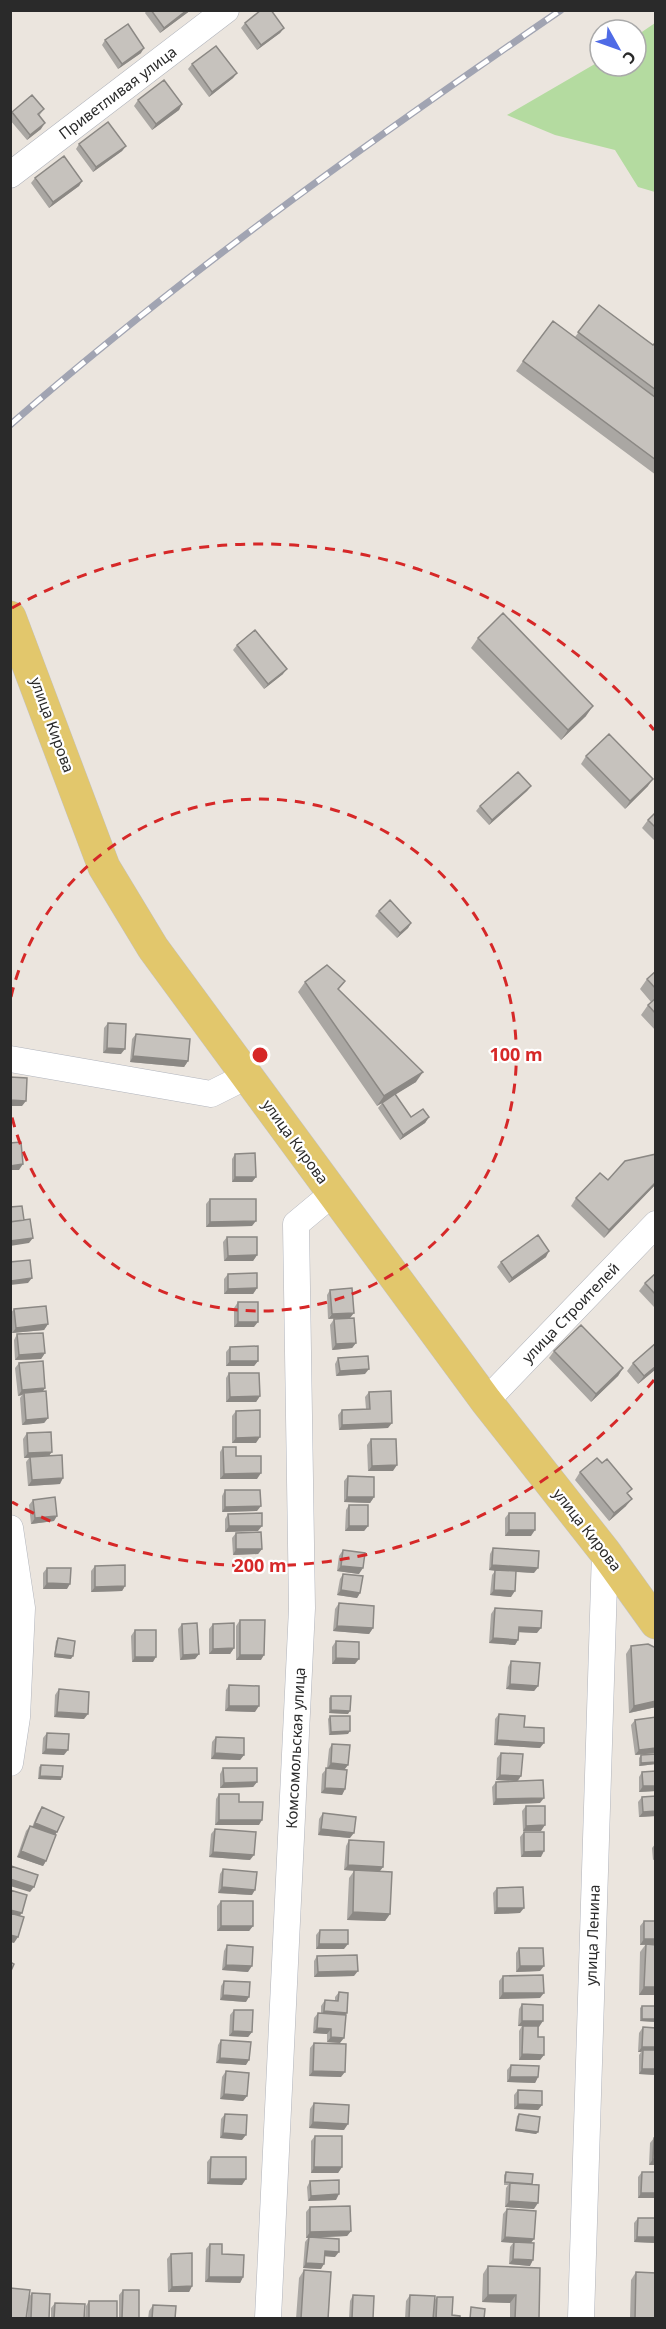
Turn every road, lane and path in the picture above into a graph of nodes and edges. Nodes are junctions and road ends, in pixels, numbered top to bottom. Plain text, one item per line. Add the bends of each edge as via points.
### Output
1 (226, 10) edge
2 (10, 175) edge
3 (10, 617) edge
4 (10, 1059) edge
5 (247, 1076) junction
6 (332, 1194) junction
7 (656, 1224) edge
8 (486, 1401) junction
9 (10, 1528) edge
10 (605, 1552) junction
11 (656, 1623) edge
12 (10, 1763) edge
13 (268, 2319) edge
14 (581, 2319) edge

1 - 2 street, Приветливая улица
3 - 5 main road, улица Кирова via 104,867 153,948
4 - 5 street via 211,1094
5 - 6 main road, улица Кирова
6 - 8 main road, улица Кирова
6 - 13 street, Комсомольская улица via 296,1224 303,1608
7 - 8 street, улица Строителей
8 - 10 main road, улица Кирова
9 - 12 street via 22,1608 17,1717
10 - 11 main road, улица Кирова
10 - 14 street, улица Ленина

